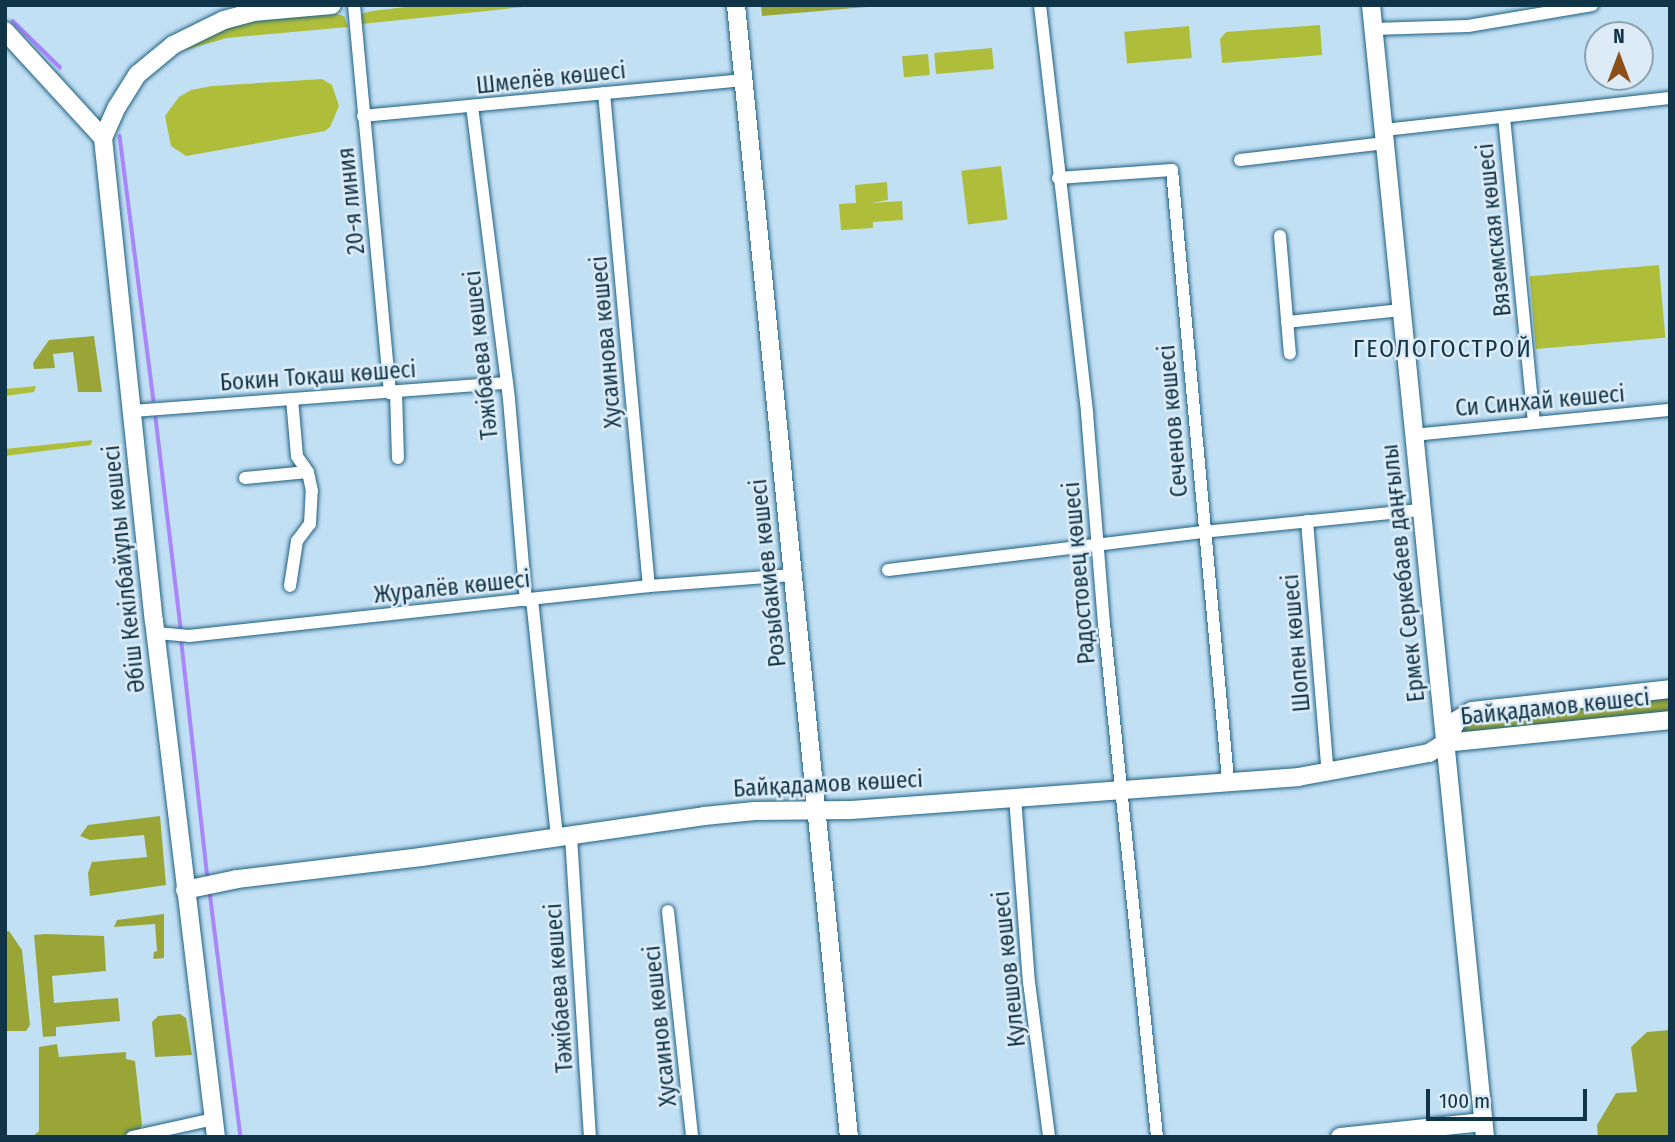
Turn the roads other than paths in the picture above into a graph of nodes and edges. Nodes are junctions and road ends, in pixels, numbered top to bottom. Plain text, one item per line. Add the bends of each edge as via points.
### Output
1 (332, 5) edge
2 (354, 5) edge
3 (736, 5) edge
4 (1040, 5) edge
5 (1371, 5) edge
6 (1592, 5) edge
7 (252, 9) edge
8 (1373, 29) junction
9 (8, 38) edge
10 (743, 80) junction
11 (604, 93) junction
12 (1670, 98) edge
13 (472, 106) junction
14 (363, 117) junction
15 (1504, 117) junction
16 (1385, 137) junction
17 (103, 138) junction
18 (1240, 160) dead end
19 (1058, 178) junction
20 (1280, 236) dead end
21 (1402, 310) junction
22 (1287, 322) junction
23 (1290, 354) dead end
24 (507, 383) junction
25 (393, 392) junction
26 (292, 399) junction
27 (1670, 410) edge
28 (132, 411) junction
29 (1534, 422) junction
30 (1414, 435) junction
31 (398, 457) dead end
32 (308, 472) junction
33 (244, 478) dead end
34 (1422, 510) junction
35 (1307, 521) junction
36 (1203, 532) junction
37 (1098, 546) junction
38 (888, 570) dead end
39 (793, 575) junction
40 (290, 586) dead end
41 (649, 586) junction
42 (529, 599) junction
43 (156, 633) junction
44 (1670, 689) edge
45 (1576, 699) junction
46 (1670, 720) edge
47 (1580, 729) junction
48 (1445, 743) junction
49 (1327, 762) dead end
50 (1228, 780) junction
51 (1120, 789) junction
52 (1015, 797) junction
53 (816, 810) junction
54 (564, 837) junction
55 (185, 890) junction
56 (668, 911) dead end
57 (215, 1128) edge
58 (1484, 1129) edge
59 (132, 1137) edge
60 (590, 1137) edge
61 (692, 1137) edge
62 (849, 1137) edge
63 (1049, 1137) edge
64 (1157, 1137) edge
65 (1340, 1137) edge

1 - 7 street
2 - 14 street, 20-я линия
3 - 10 street, Розыбакиев көшесі
4 - 19 street, Радостовец көшесі
5 - 8 street, Ермек Серкебаев даңғылы
6 - 8 street via 1468,26
7 - 17 street via 196,32 149,63 128,88
8 - 16 street, Ермек Серкебаев даңғылы
9 - 17 street
10 - 11 street, Шмелёв көшесі
10 - 39 street, Розыбакиев көшесі
11 - 13 street, Шмелёв көшесі
11 - 41 street, Хусаинова көшесі
12 - 15 street
13 - 14 street, Шмелёв көшесі
13 - 24 street, Тәжібаева көшесі
14 - 25 street, 20-я линия
15 - 16 street
15 - 29 street, Вяземская көшесі
16 - 18 street
16 - 21 street, Ермек Серкебаев даңғылы
17 - 28 street, Әбіш Кекілбайұлы көшесі
19 - 36 street, Сеченов көшесі via 1171,170
19 - 37 street, Радостовец көшесі
20 - 22 street
21 - 22 street
21 - 30 street, Ермек Серкебаев даңғылы
22 - 23 street
24 - 25 street, Бокин Тоқаш көшесі
24 - 42 street, Тәжібаева көшесі
25 - 26 street, Бокин Тоқаш көшесі
25 - 31 street, 20-я линия
26 - 28 street, Бокин Тоқаш көшесі
26 - 32 street via 297,456
27 - 29 street, Си Синхай көшесі
28 - 43 street, Әбіш Кекілбайұлы көшесі
29 - 30 street, Си Синхай көшесі
30 - 34 street, Ермек Серкебаев даңғылы
32 - 33 street
32 - 40 street via 310,524 297,541
34 - 35 street
34 - 48 street, Ермек Серкебаев даңғылы
35 - 36 street
35 - 49 street, Шопен көшесі
36 - 37 street
36 - 50 street, Сеченов көшесі
37 - 38 street
37 - 51 street, Радостовец көшесі
39 - 41 street, Журалёв көшесі
39 - 53 street, Розыбакиев көшесі
41 - 42 street, Журалёв көшесі
42 - 43 street, Журалёв көшесі via 188,636
42 - 54 street, Тәжібаева көшесі
43 - 55 street, Әбіш Кекілбайұлы көшесі
44 - 45 street, Байқадамов көшесі
45 - 47 street
45 - 48 street, Байқадамов көшесі via 1472,711 1457,720
46 - 47 street, Байқадамов көшесі
47 - 48 street, Байқадамов көшесі
48 - 50 street, Байқадамов көшесі via 1429,753 1328,773
48 - 58 street, Ермек Серкебаев даңғылы
50 - 51 street, Байқадамов көшесі
51 - 52 street, Байқадамов көшесі
51 - 64 street, Радостовец көшесі
52 - 53 street, Байқадамов көшесі
52 - 63 street, Кулешов көшесі via 1029,982
53 - 54 street, Байқадамов көшесі via 716,815
53 - 62 street, Розыбакиев көшесі
54 - 55 street, Байқадамов көшесі
54 - 60 street, Тәжібаева көшесі
55 - 57 street, Әбіш Кекілбайұлы көшесі
56 - 61 street, Хусаинов көшесі
57 - 59 street
58 - 65 street

